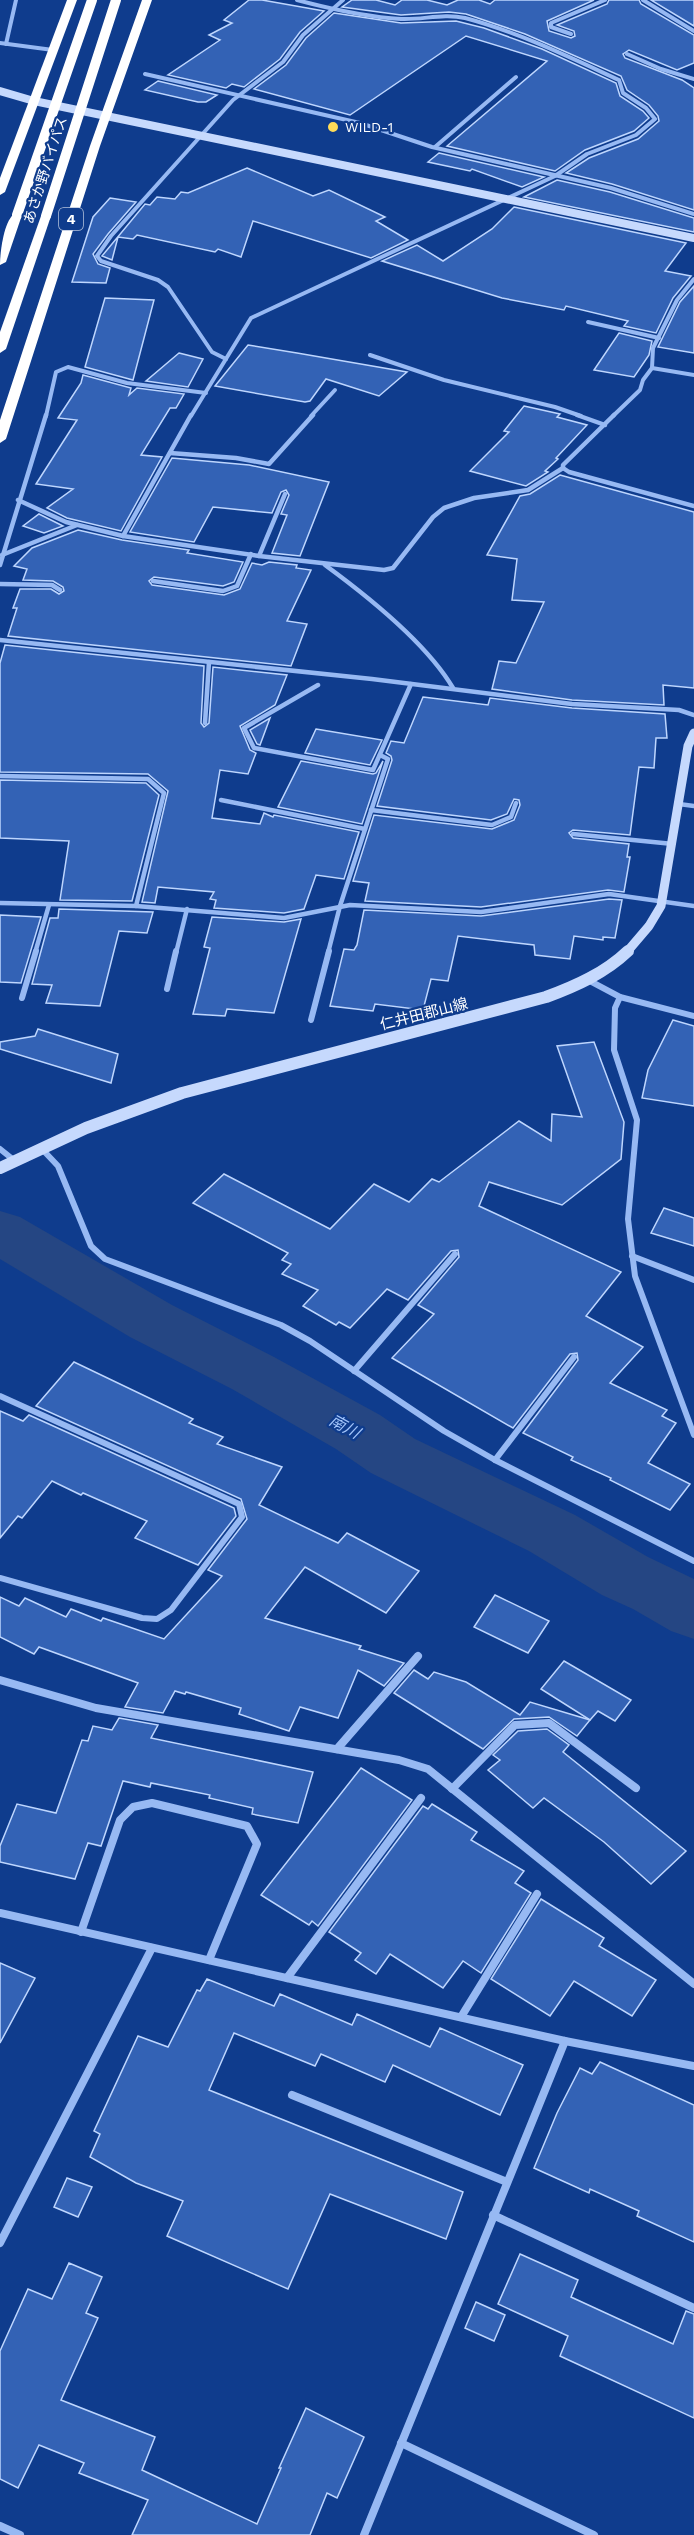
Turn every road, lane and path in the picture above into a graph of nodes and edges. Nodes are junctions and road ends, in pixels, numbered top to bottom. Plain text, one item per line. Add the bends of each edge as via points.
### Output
1 (16, 0) edge
2 (72, 0) edge
3 (92, 0) edge
4 (116, 0) edge
5 (147, 0) edge
6 (297, 0) edge
7 (343, 0) edge
8 (604, 0) edge
9 (643, 0) edge
10 (333, 10) junction
11 (694, 31) edge
12 (571, 34) dead end
13 (0, 43) edge
14 (6, 44) junction
15 (53, 51) junction
16 (627, 54) dead end
17 (687, 72) dead end
18 (145, 74) dead end
19 (682, 74) junction
20 (516, 77) dead end
21 (694, 79) edge
22 (0, 91) edge
23 (237, 96) junction
24 (0, 100) edge
25 (34, 101) junction
26 (106, 116) junction
27 (201, 136) junction
28 (435, 147) junction
29 (555, 176) junction
30 (0, 192) edge
31 (507, 199) junction
32 (694, 214) edge
33 (694, 238) edge
34 (0, 262) edge
35 (694, 279) edge
36 (588, 322) dead end
37 (659, 338) junction
38 (0, 349) edge
39 (370, 355) dead end
40 (226, 359) junction
41 (652, 368) junction
42 (694, 375) edge
43 (335, 390) dead end
44 (206, 393) junction
45 (605, 425) junction
46 (0, 439) edge
47 (170, 453) junction
48 (563, 468) junction
49 (285, 494) dead end
50 (18, 500) junction
51 (694, 506) edge
52 (77, 525) junction
53 (123, 536) junction
54 (251, 554) junction
55 (2, 555) junction
56 (259, 556) junction
57 (322, 563) junction
58 (0, 565) edge
59 (153, 581) dead end
60 (0, 584) edge
61 (60, 590) dead end
62 (0, 640) edge
63 (209, 662) junction
64 (411, 684) junction
65 (318, 685) dead end
66 (453, 688) junction
67 (694, 715) edge
68 (205, 723) dead end
69 (694, 733) edge
70 (380, 754) junction
71 (0, 776) edge
72 (221, 800) dead end
73 (516, 803) dead end
74 (679, 804) junction
75 (694, 806) edge
76 (371, 810) junction
77 (365, 829) junction
78 (573, 834) dead end
79 (673, 844) junction
80 (662, 902) junction
81 (0, 903) edge
82 (49, 904) junction
83 (136, 906) junction
84 (340, 906) junction
85 (694, 906) edge
86 (187, 909) junction
87 (587, 979) junction
88 (167, 989) dead end
89 (620, 997) junction
90 (22, 998) dead end
91 (694, 1016) edge
92 (311, 1020) dead end
93 (40, 1148) junction
94 (0, 1149) edge
95 (15, 1161) junction
96 (0, 1168) edge
97 (455, 1254) dead end
98 (632, 1256) junction
99 (694, 1280) edge
100 (574, 1357) dead end
101 (354, 1371) junction
102 (0, 1396) edge
103 (694, 1435) edge
104 (495, 1460) junction
105 (694, 1561) edge
106 (0, 1578) edge
107 (418, 1656) dead end
108 (0, 1680) edge
109 (337, 1749) junction
110 (636, 1788) dead end
111 (452, 1789) junction
112 (421, 1798) dead end
113 (537, 1894) dead end
114 (0, 1913) edge
115 (81, 1932) junction
116 (152, 1948) junction
117 (209, 1960) junction
118 (287, 1978) junction
119 (694, 1984) edge
120 (461, 2017) junction
121 (565, 2041) junction
122 (694, 2066) edge
123 (292, 2095) dead end
124 (507, 2182) junction
125 (494, 2215) junction
126 (0, 2242) edge
127 (694, 2307) edge
128 (401, 2443) junction
129 (0, 2526) edge
130 (20, 2535) edge
131 (364, 2535) edge
132 (594, 2535) edge

1 - 14 street
2 - 15 highway
3 - 34 highway, あさか野バイパス, bridge
4 - 38 highway, あさか野バイパス / 4, bridge
5 - 26 highway, 4
6 - 10 street
7 - 10 street
8 - 12 street via 551,23 552,27
9 - 11 street
10 - 23 street via 303,35 283,62
10 - 29 street via 403,19 437,15 464,18 552,49 619,80 622,94 644,104 651,112 655,119 645,130 587,154
13 - 14 street
14 - 15 street
15 - 25 highway
16 - 19 street
17 - 19 street
18 - 23 street
19 - 21 street
20 - 28 street
22 - 25 street
23 - 27 street
23 - 28 street via 360,123
24 - 25 street
25 - 26 street
25 - 30 highway
26 - 27 street
26 - 46 highway, 4
27 - 31 street
27 - 40 street via 97,256 168,287 212,352
28 - 29 street
29 - 31 street
29 - 32 street via 611,188
31 - 33 street
31 - 40 street via 258,314 247,323
35 - 37 street via 677,300
36 - 37 street
37 - 41 street via 653,348
39 - 45 street
40 - 44 street
41 - 42 street
41 - 45 street via 640,390
43 - 47 street via 269,464
44 - 47 street
44 - 50 street via 127,383 68,367 56,372
45 - 48 street
47 - 53 street
48 - 51 street
48 - 57 street via 528,490 474,498 444,508 393,568
49 - 56 street
50 - 52 street
50 - 55 street
52 - 53 street
52 - 55 street
53 - 54 street
54 - 56 street
54 - 59 street via 237,586 223,591
55 - 58 street
56 - 57 street
57 - 66 street via 444,672
60 - 61 street via 52,585
62 - 63 street
63 - 64 street
63 - 68 street
64 - 66 street
64 - 70 street
65 - 70 street via 244,728 254,748 374,770
66 - 67 street via 573,704 679,710
69 - 74 street, 仁井田郡山線 via 688,746
70 - 76 street via 388,759
71 - 83 street via 148,779 164,793
72 - 77 street
73 - 76 street via 511,818 492,825
74 - 75 street
74 - 79 street, 仁井田郡山線
76 - 77 street
77 - 84 street
78 - 79 street
79 - 80 street, 仁井田郡山線
80 - 84 street via 609,894 471,913
80 - 85 street
80 - 87 street, 仁井田郡山線 via 652,926 637,945
81 - 82 street
82 - 83 street
82 - 90 street
83 - 86 street
84 - 86 street via 284,918
84 - 92 street
86 - 88 street
87 - 89 street
87 - 93 street, 仁井田郡山線 via 524,1004 182,1093
89 - 91 street
89 - 98 street via 615,1008 614,1050 637,1120 628,1212
93 - 95 street, 仁井田郡山線
93 - 101 street via 58,1166 91,1246 105,1259 281,1325
94 - 95 street
95 - 96 street, 仁井田郡山線
97 - 101 street
98 - 99 street
98 - 103 street via 635,1276
100 - 104 street
101 - 104 street
102 - 106 street via 239,1504 242,1517 171,1610 157,1619
104 - 105 street
107 - 109 street
108 - 109 street via 96,1708
109 - 111 street via 428,1769
110 - 111 street via 549,1723 515,1725
111 - 119 street
112 - 118 street
113 - 120 street
114 - 115 street
115 - 116 street
115 - 117 street via 120,1820 133,1807 152,1803 247,1826 256,1844
116 - 117 street
116 - 126 street
117 - 118 street
118 - 120 street
120 - 121 street
121 - 122 street
121 - 124 street
123 - 124 street
124 - 125 street
125 - 127 street
125 - 128 street
128 - 131 street
128 - 132 street
129 - 130 street

